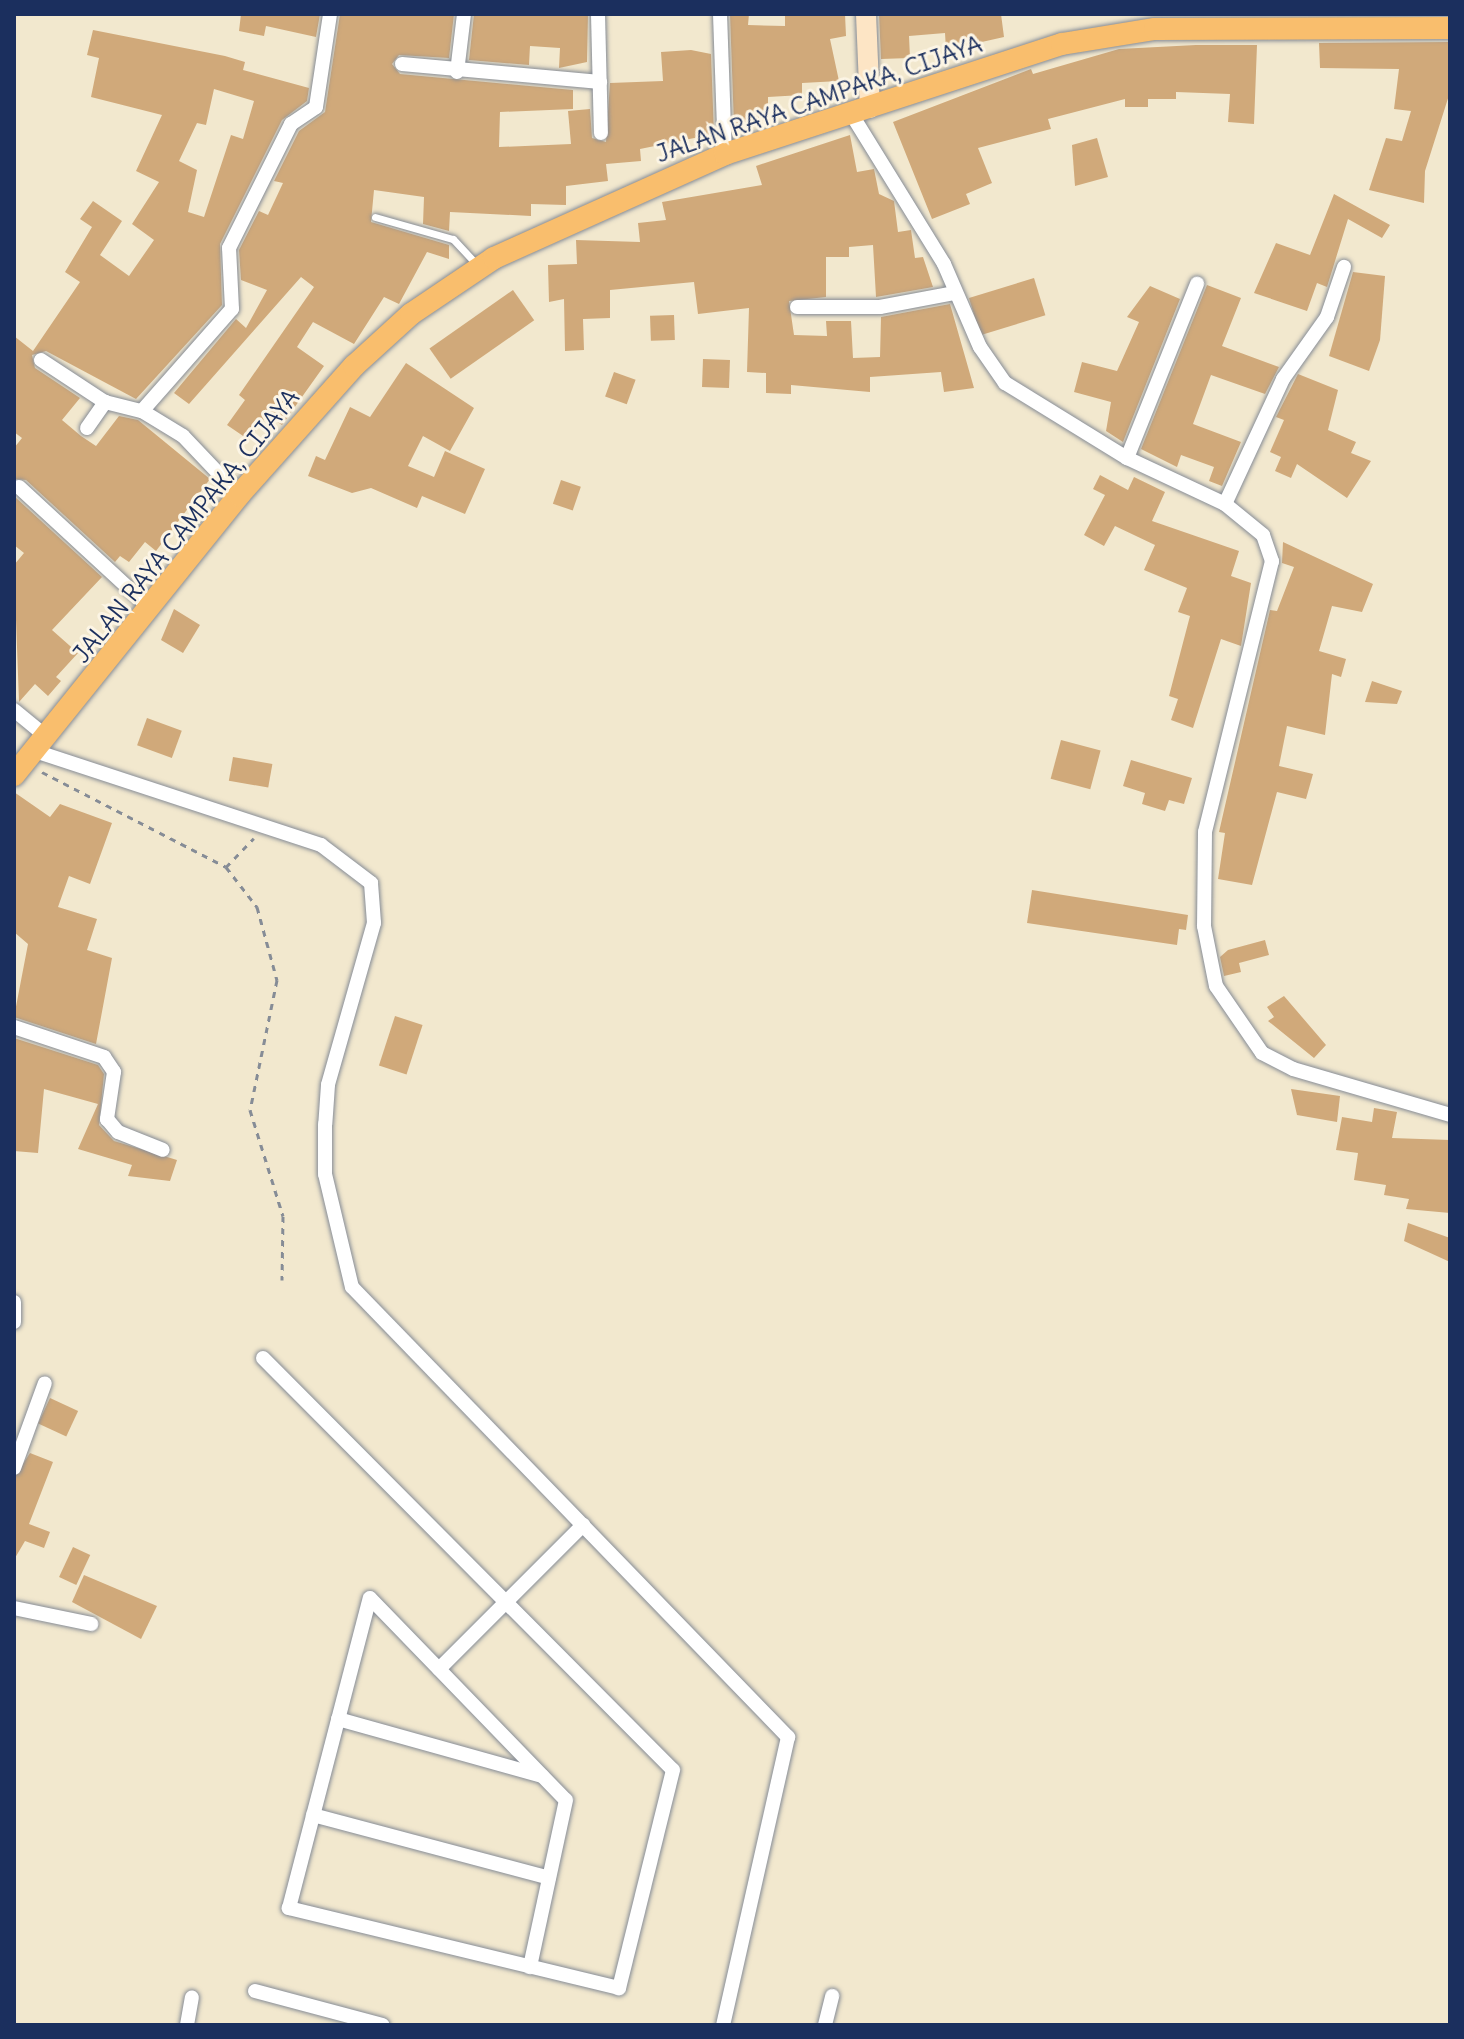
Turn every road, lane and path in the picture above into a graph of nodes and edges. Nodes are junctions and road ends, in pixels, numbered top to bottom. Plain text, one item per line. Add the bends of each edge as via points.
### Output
1 (330, 14) edge
2 (464, 14) edge
3 (598, 14) edge
4 (720, 14) edge
5 (866, 14) edge
6 (1210, 21) edge
7 (1155, 22) edge
8 (1320, 22) edge
9 (1450, 28) edge
10 (402, 64) dead end
11 (457, 72) junction
12 (600, 82) junction
13 (861, 112) junction
14 (601, 133) dead end
15 (725, 154) junction
16 (375, 217) dead end
17 (479, 267) junction
18 (1344, 267) dead end
19 (1197, 284) dead end
20 (954, 293) junction
21 (797, 307) dead end
22 (41, 360) dead end
23 (105, 402) junction
24 (142, 411) junction
25 (87, 428) dead end
26 (1127, 458) junction
27 (19, 487) dead end
28 (239, 495) junction
29 (1225, 504) junction
30 (149, 607) junction
31 (14, 710) edge
32 (30, 757) edge
33 (263, 829) junction
34 (226, 867) junction
35 (14, 1027) edge
36 (1450, 1115) edge
37 (163, 1150) dead end
38 (282, 1280) dead end
39 (14, 1302) edge
40 (14, 1322) edge
41 (263, 1358) dead end
42 (45, 1383) dead end
43 (14, 1468) edge
44 (583, 1525) junction
45 (506, 1602) junction
46 (14, 1608) edge
47 (91, 1624) dead end
48 (439, 1669) junction
49 (338, 1719) junction
50 (544, 1777) junction
51 (313, 1815) junction
52 (549, 1878) junction
53 (530, 1967) junction
54 (255, 1991) dead end
55 (832, 1996) dead end
56 (192, 1997) dead end
57 (187, 2025) edge
58 (383, 2025) edge
59 (723, 2025) edge
60 (825, 2025) edge

1 - 24 street via 316,107 291,124 229,248 232,309
2 - 11 street
3 - 12 street
4 - 15 street
5 - 13 street
6 - 7 main road, JALAN RAYA CAMPAKA, CIJAYA
6 - 8 main road, JALAN RAYA CAMPAKA, CIJAYA
7 - 13 main road, JALAN RAYA CAMPAKA, CIJAYA via 1062,44
8 - 9 main road, JALAN RAYA CAMPAKA, CIJAYA
10 - 11 street
11 - 12 street
12 - 14 street
13 - 15 main road, JALAN RAYA CAMPAKA, CIJAYA
13 - 20 street via 944,264
15 - 17 main road, JALAN RAYA CAMPAKA, CIJAYA
16 - 17 lane via 453,239
17 - 28 main road, JALAN RAYA CAMPAKA, CIJAYA via 390,331
18 - 29 street via 1327,317 1283,379
19 - 26 street
20 - 21 street via 880,307
20 - 26 street via 1005,383
22 - 23 street
23 - 24 street
23 - 25 street
24 - 28 street via 183,436
26 - 29 street
27 - 30 street
28 - 30 main road, JALAN RAYA CAMPAKA, CIJAYA
29 - 36 street via 1254,524 1272,561 1205,832 1204,926 1216,986 1262,1053 1306,1073
30 - 32 main road, JALAN RAYA CAMPAKA, CIJAYA
31 - 32 street
32 - 33 street
32 - 34 path
33 - 34 path
33 - 44 street via 321,845 371,883 374,923 328,1085 325,1124 325,1174 352,1287
34 - 38 path via 257,907 277,980 250,1110 283,1216
35 - 37 street via 104,1057 114,1072 107,1119 118,1132
39 - 40 street
41 - 45 street
42 - 43 street
44 - 45 street
44 - 59 street via 788,1737
45 - 48 street
45 - 53 street via 673,1770 619,1988
46 - 47 street
48 - 49 street via 370,1598
48 - 50 street
49 - 50 street
49 - 51 street
50 - 52 street via 566,1800
51 - 52 street
51 - 53 street via 289,1908
52 - 53 street
54 - 58 street
55 - 60 street
56 - 57 street

